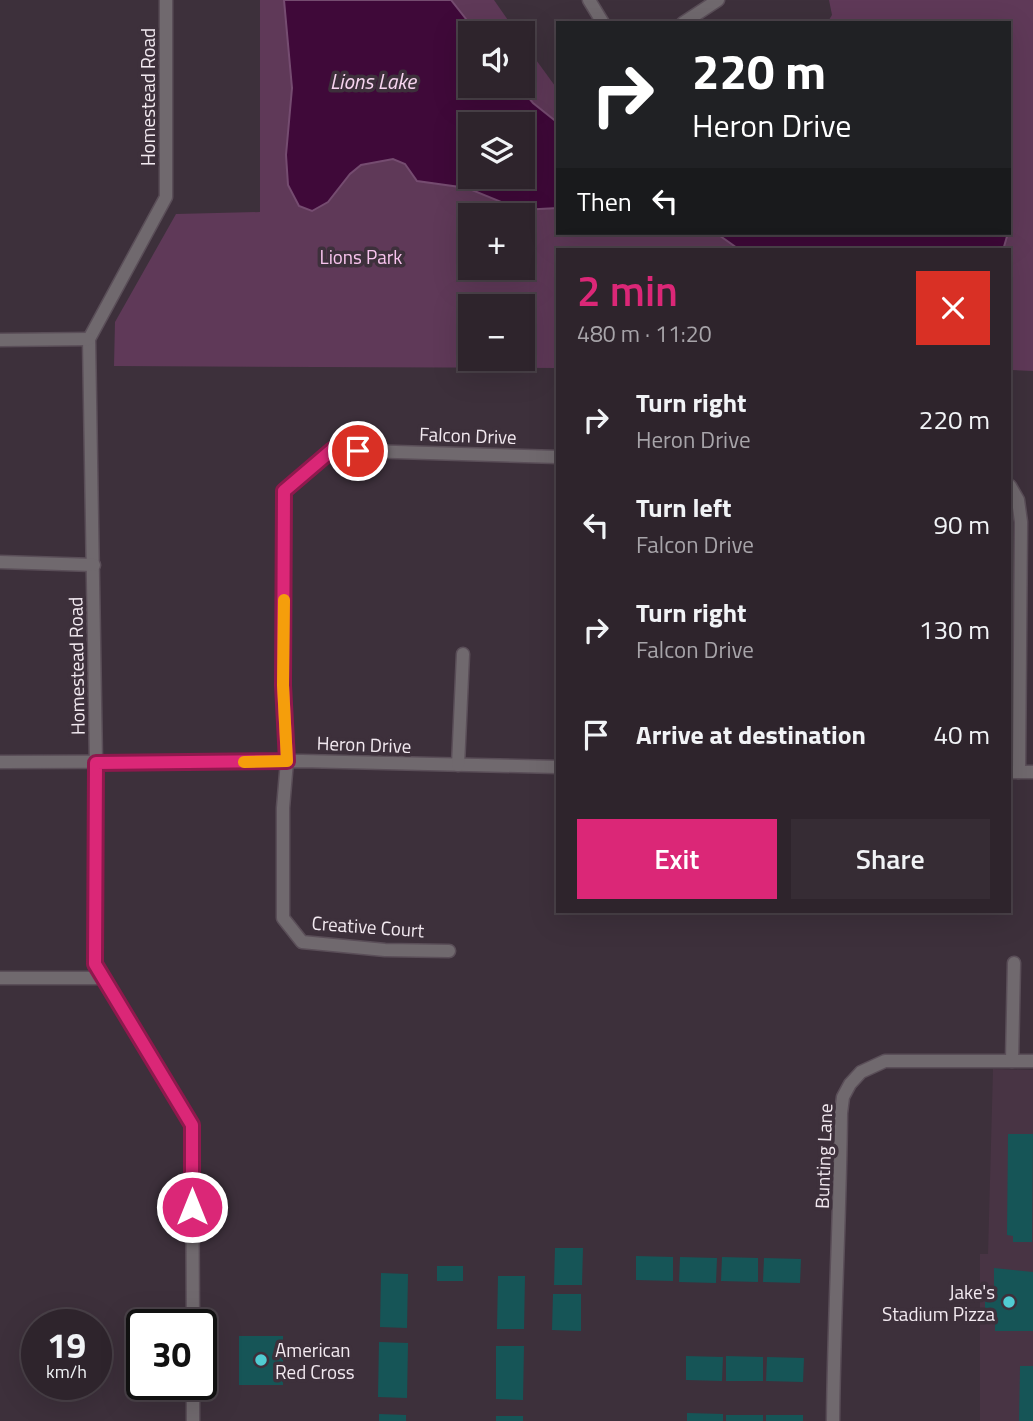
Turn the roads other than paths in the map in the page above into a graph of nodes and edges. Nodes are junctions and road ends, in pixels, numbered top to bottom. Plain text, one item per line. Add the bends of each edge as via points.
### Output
1 (166, 0) edge
2 (589, 0) edge
3 (718, 0) edge
4 (602, 21) edge
5 (686, 21) edge
6 (89, 339) junction
7 (0, 340) edge
8 (556, 457) edge
9 (1011, 488) edge
10 (0, 562) edge
11 (94, 565) junction
12 (463, 654) dead end
13 (287, 761) junction
14 (0, 762) edge
15 (96, 763) junction
16 (458, 765) junction
17 (556, 767) edge
18 (1014, 772) edge
19 (1033, 772) edge
20 (449, 951) dead end
21 (1014, 963) dead end
22 (0, 978) edge
23 (103, 978) junction
24 (1012, 1060) junction
25 (1033, 1061) edge
26 (192, 1309) edge
27 (193, 1400) edge
28 (193, 1421) edge
29 (833, 1421) edge

1 - 6 street, Homestead Road via 166,197
2 - 4 street
3 - 5 street
6 - 7 street
6 - 11 street, Homestead Road
8 - 13 street, Falcon Drive via 332,450 284,491
9 - 18 street via 1021,522
10 - 11 street
11 - 15 street, Homestead Road
12 - 16 street
13 - 15 street, Heron Drive
13 - 16 street, Heron Drive
13 - 20 street, Creative Court via 283,918 302,942
14 - 15 street, Heron Drive
15 - 23 street, Homestead Road via 95,964
16 - 17 street, Heron Drive
18 - 19 street
21 - 24 street
22 - 23 street
23 - 26 street, Homestead Road via 192,1125
24 - 25 street, Bunting Lane
24 - 29 street, Bunting Lane via 885,1061 861,1072 847,1090 841,1113
27 - 28 street

